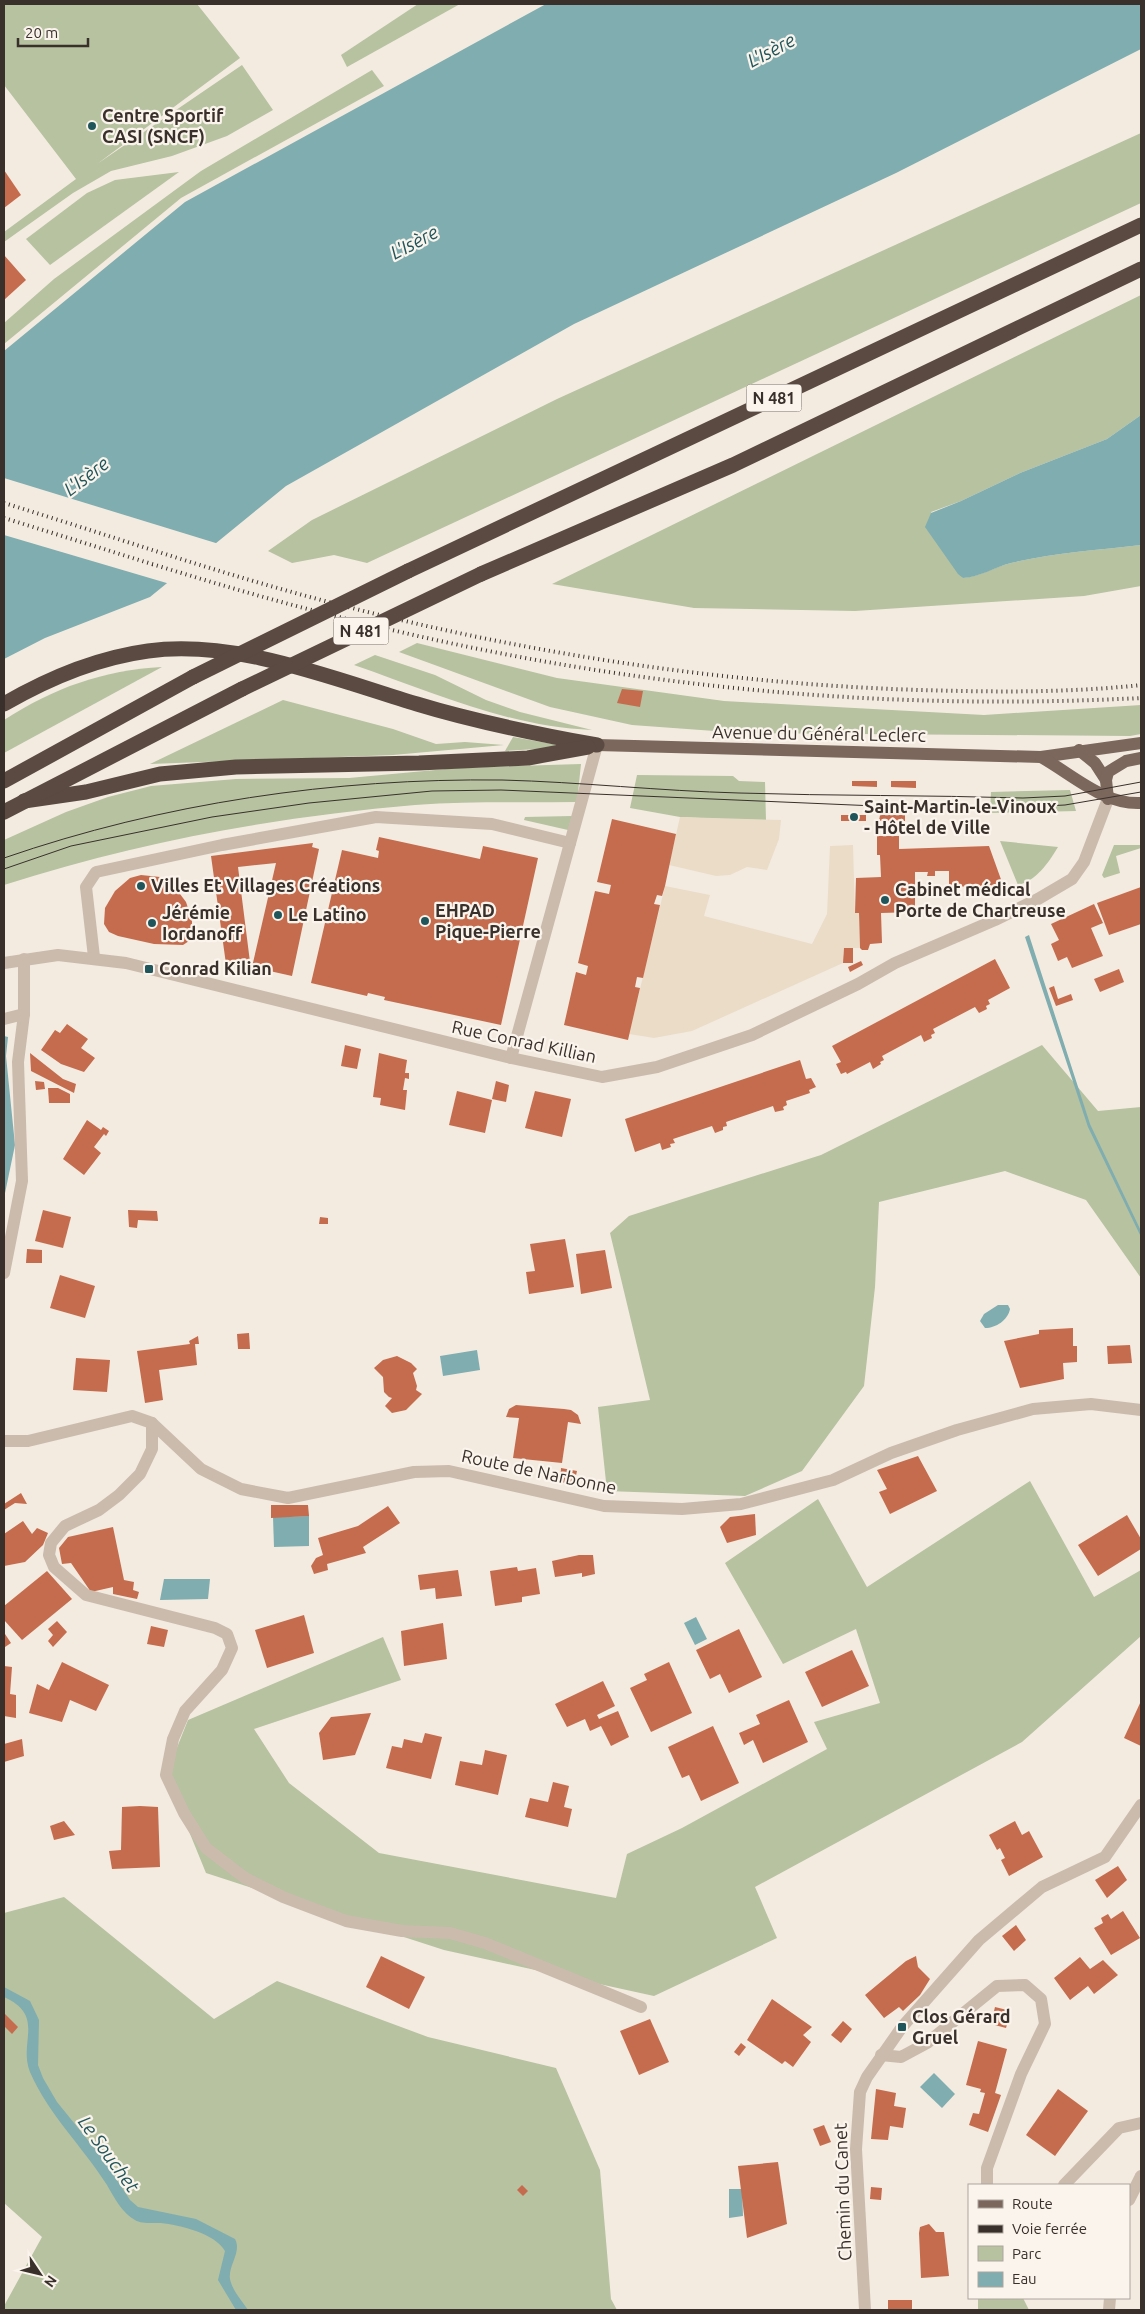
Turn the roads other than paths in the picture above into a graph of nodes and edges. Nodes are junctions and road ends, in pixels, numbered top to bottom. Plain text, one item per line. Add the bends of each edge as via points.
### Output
1 (1141, 225) edge
2 (1141, 269) edge
3 (4, 704) edge
4 (1141, 743) edge
5 (597, 745) junction
6 (1079, 750) junction
7 (1041, 757) junction
8 (1141, 758) edge
9 (1106, 780) junction
10 (4, 781) edge
11 (1108, 799) junction
12 (24, 801) junction
13 (1141, 803) edge
14 (4, 812) edge
15 (570, 843) junction
16 (94, 958) junction
17 (24, 959) junction
18 (4, 963) edge
19 (24, 1014) junction
20 (4, 1019) edge
21 (511, 1058) junction
22 (4, 1273) edge
23 (1141, 1410) edge
24 (152, 1423) junction
25 (4, 1441) edge
26 (1141, 1805) edge
27 (641, 2007) dead end
28 (881, 2056) junction
29 (1141, 2123) edge
30 (1141, 2176) edge
31 (987, 2184) edge
32 (1065, 2184) edge
33 (1130, 2198) edge
34 (865, 2310) edge

1 - 10 highway, N 481, bridge via 408,571 193,677
2 - 12 highway, N 481, bridge via 733,465 481,574 242,689
3 - 5 highway via 63,674 94,663 150,651 178,649 274,661 506,728
4 - 6 main road, Avenue du Général Leclerc
5 - 7 main road, Avenue du Général Leclerc
5 - 12 highway via 528,758 236,767 160,774 86,792
5 - 15 street
6 - 7 main road, Avenue du Général Leclerc
6 - 9 main road
7 - 11 main road
8 - 9 main road via 1126,761 1108,772
9 - 11 main road
11 - 13 main road
11 - 21 street, Rue Conrad Killian via 1084,862 1072,879 995,920 896,963 752,1035 657,1067 602,1077
12 - 14 highway, N 481
15 - 16 street via 492,824 376,816 96,872 86,887
15 - 21 street
16 - 17 street, Rue Conrad Killian via 58,955
16 - 21 street, Rue Conrad Killian via 126,963
17 - 18 street, Rue Conrad Killian
17 - 19 street
19 - 20 street
19 - 22 street via 18,1062 22,1181
23 - 24 street, Route de Narbonne via 1091,1404 1033,1409 956,1430 891,1453 824,1483 741,1504 682,1508 604,1506 449,1471 414,1472 288,1498 241,1489 201,1469
24 - 25 street, Route de Narbonne via 132,1416 28,1441
24 - 27 street via 152,1449 140,1474 99,1510 65,1526 51,1543 49,1555 54,1567 86,1595 227,1634 232,1648 222,1670 185,1711 173,1740 166,1775 206,1848 245,1878 283,1897 346,1921 402,1931 450,1933
26 - 28 street, Chemin du Canet via 1105,1857 1042,1887 979,1940 902,2027
28 - 31 street via 901,2057 927,2043 997,1986 1025,1985 1041,1999 1046,2024 1021,2074 987,2168
28 - 34 street, Chemin du Canet via 860,2092 856,2149
29 - 32 street via 1119,2128
30 - 33 street

